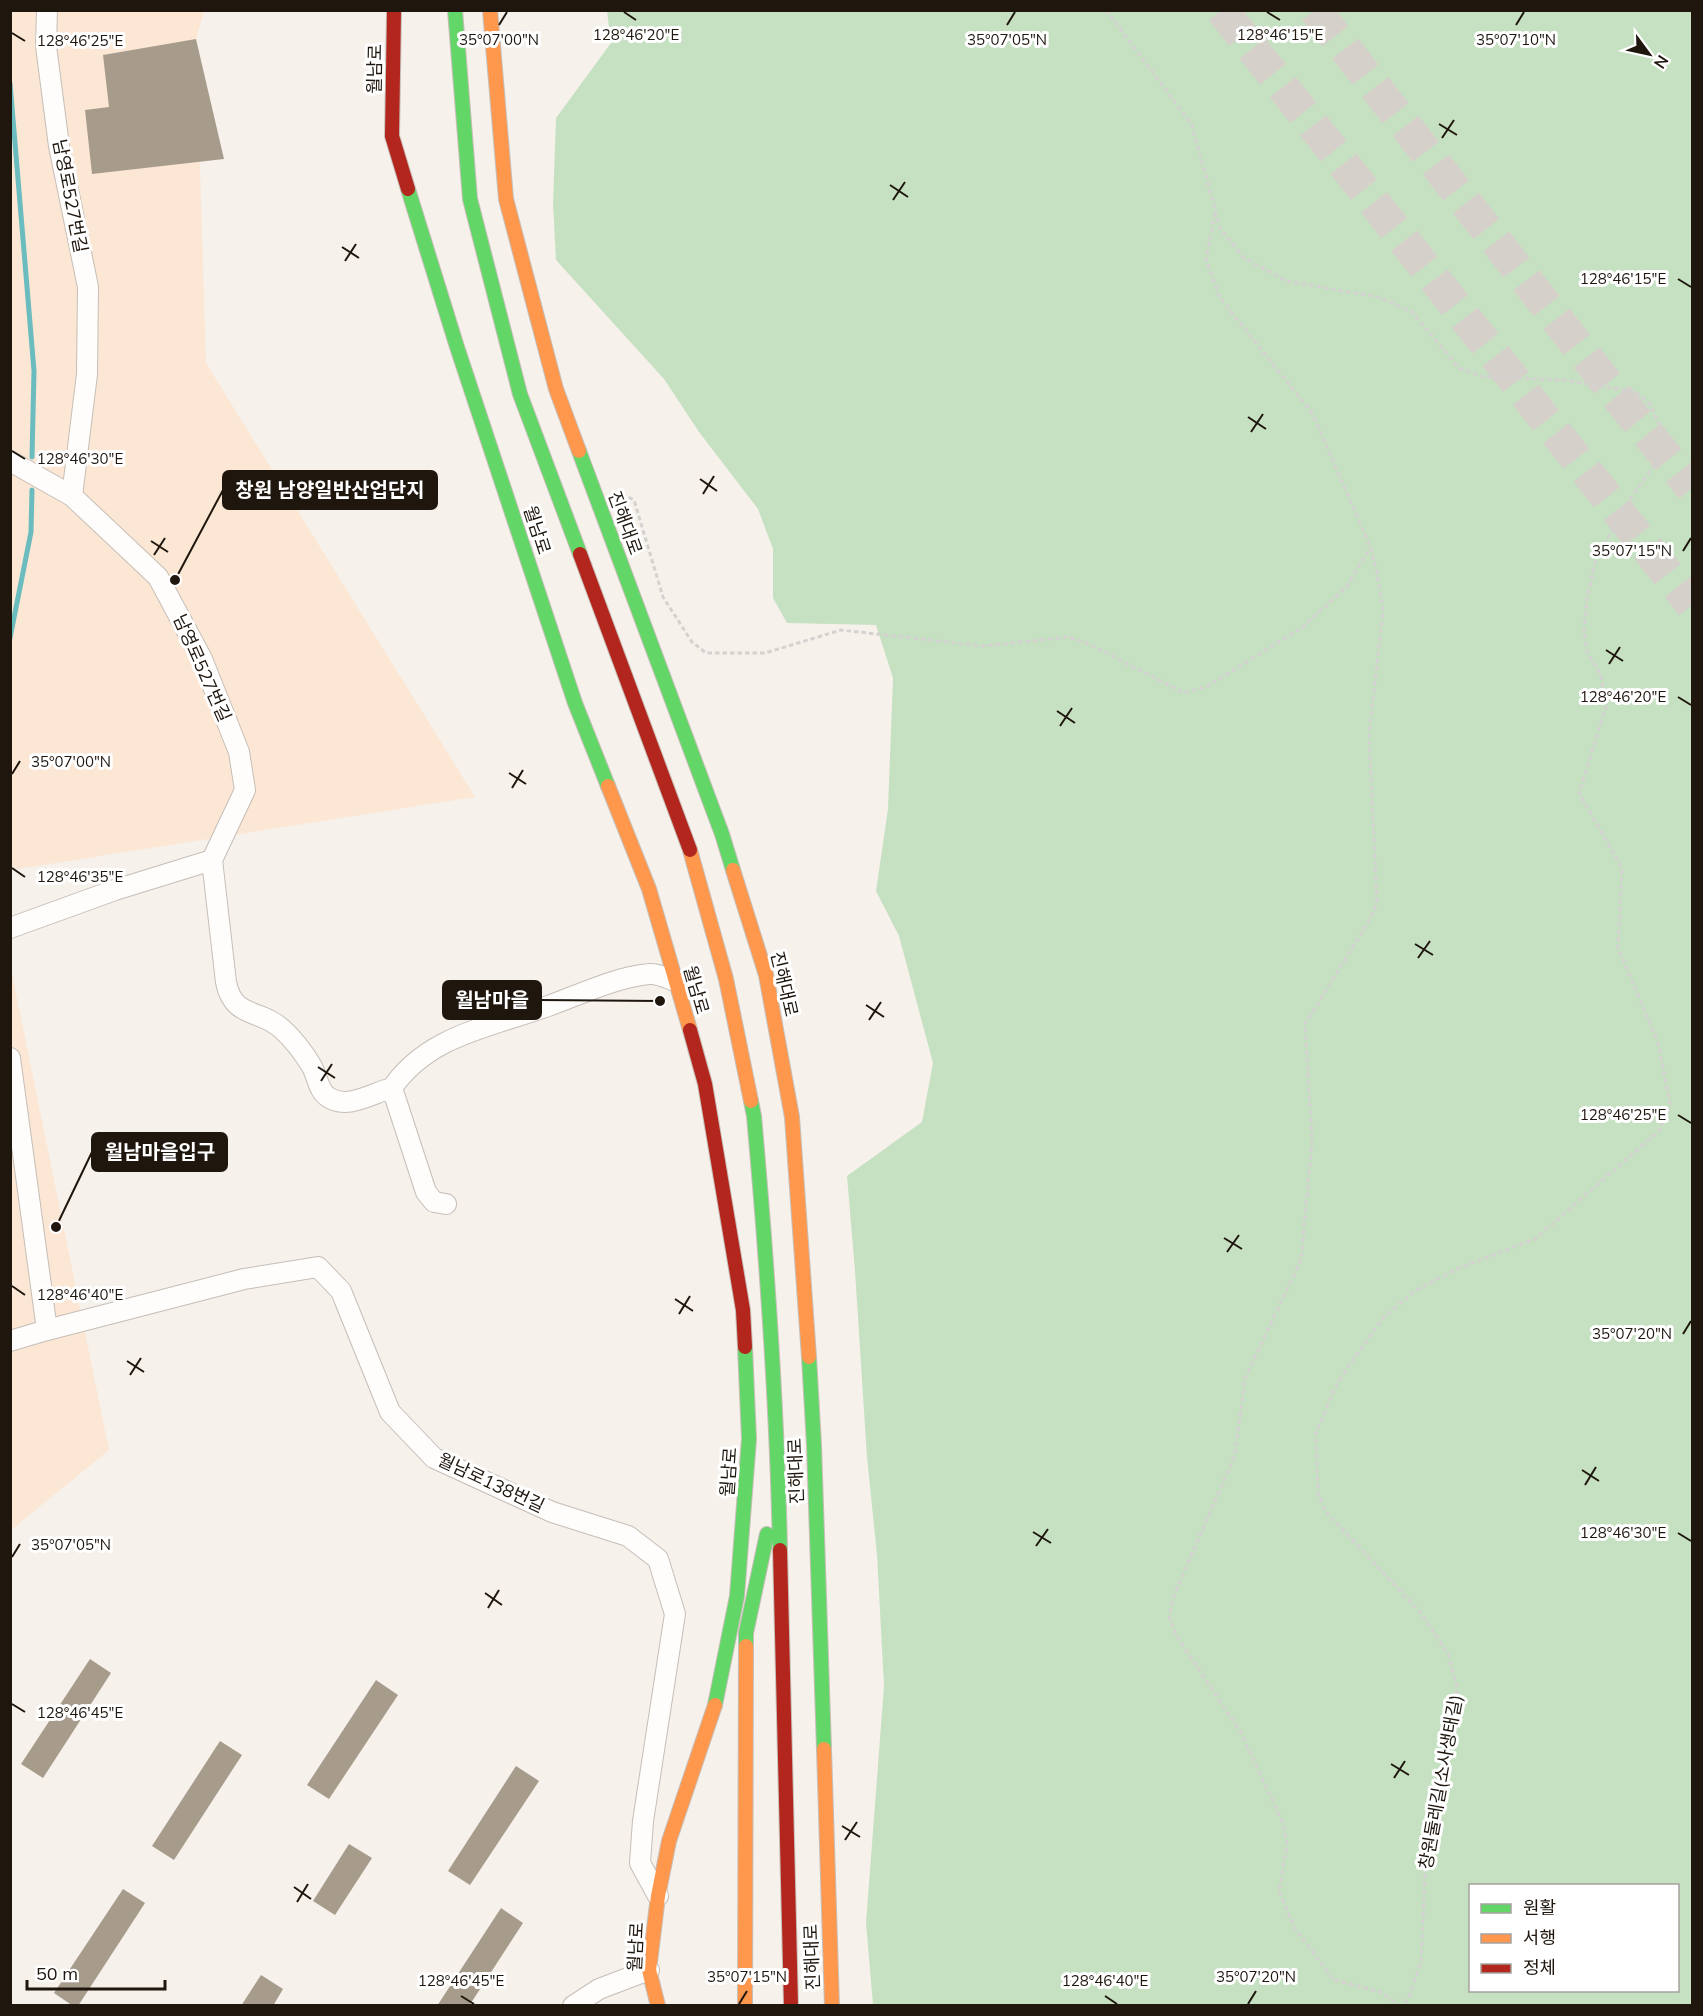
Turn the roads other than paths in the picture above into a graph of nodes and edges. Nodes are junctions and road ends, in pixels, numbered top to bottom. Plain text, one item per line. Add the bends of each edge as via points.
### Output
1 (47, 10) edge
2 (394, 10) edge
3 (455, 10) edge
4 (490, 10) edge
5 (10, 461) edge
6 (72, 496) junction
7 (212, 860) junction
8 (10, 928) edge
9 (675, 981) junction
10 (10, 1058) edge
11 (390, 1091) junction
12 (446, 1204) dead end
13 (46, 1330) junction
14 (10, 1341) edge
15 (779, 1476) junction
16 (658, 1896) junction
17 (649, 1970) junction
18 (573, 2006) edge
19 (658, 2006) edge
20 (746, 2006) edge
21 (791, 2006) edge
22 (832, 2006) edge

1 - 6 street, 남영로527번길 via 46,46 59,146 88,287 87,374
2 - 9 main road, 월남로 via 392,136 457,347 572,692 649,889
3 - 15 main road, 진해대로 via 470,199 520,394 687,841 726,980 754,1116
4 - 22 main road, 진해대로 via 506,199 556,389 722,834 766,975 792,1117 814,1445
5 - 6 street
6 - 7 street, 남영로527번길 via 159,577 202,658 239,752 245,790
7 - 8 street
7 - 11 street via 230,997 282,1029 311,1065 327,1097 350,1101
9 - 11 street via 652,974 633,977 472,1030 419,1060
9 - 16 main road, 월남로 via 705,1083 743,1310 749,1438 737,1596 713,1713 669,1841
10 - 13 street
11 - 12 street via 404,1120 426,1192 434,1202
13 - 14 street
13 - 16 street, 월남로138번길 via 244,1279 318,1267 341,1292 390,1412 434,1458 552,1512 627,1536 658,1559 675,1614 640,1863
15 - 20 main road via 746,1633
15 - 21 main road, 진해대로
16 - 17 main road, 월남로
17 - 18 street via 599,1989
17 - 19 main road, 월남로

